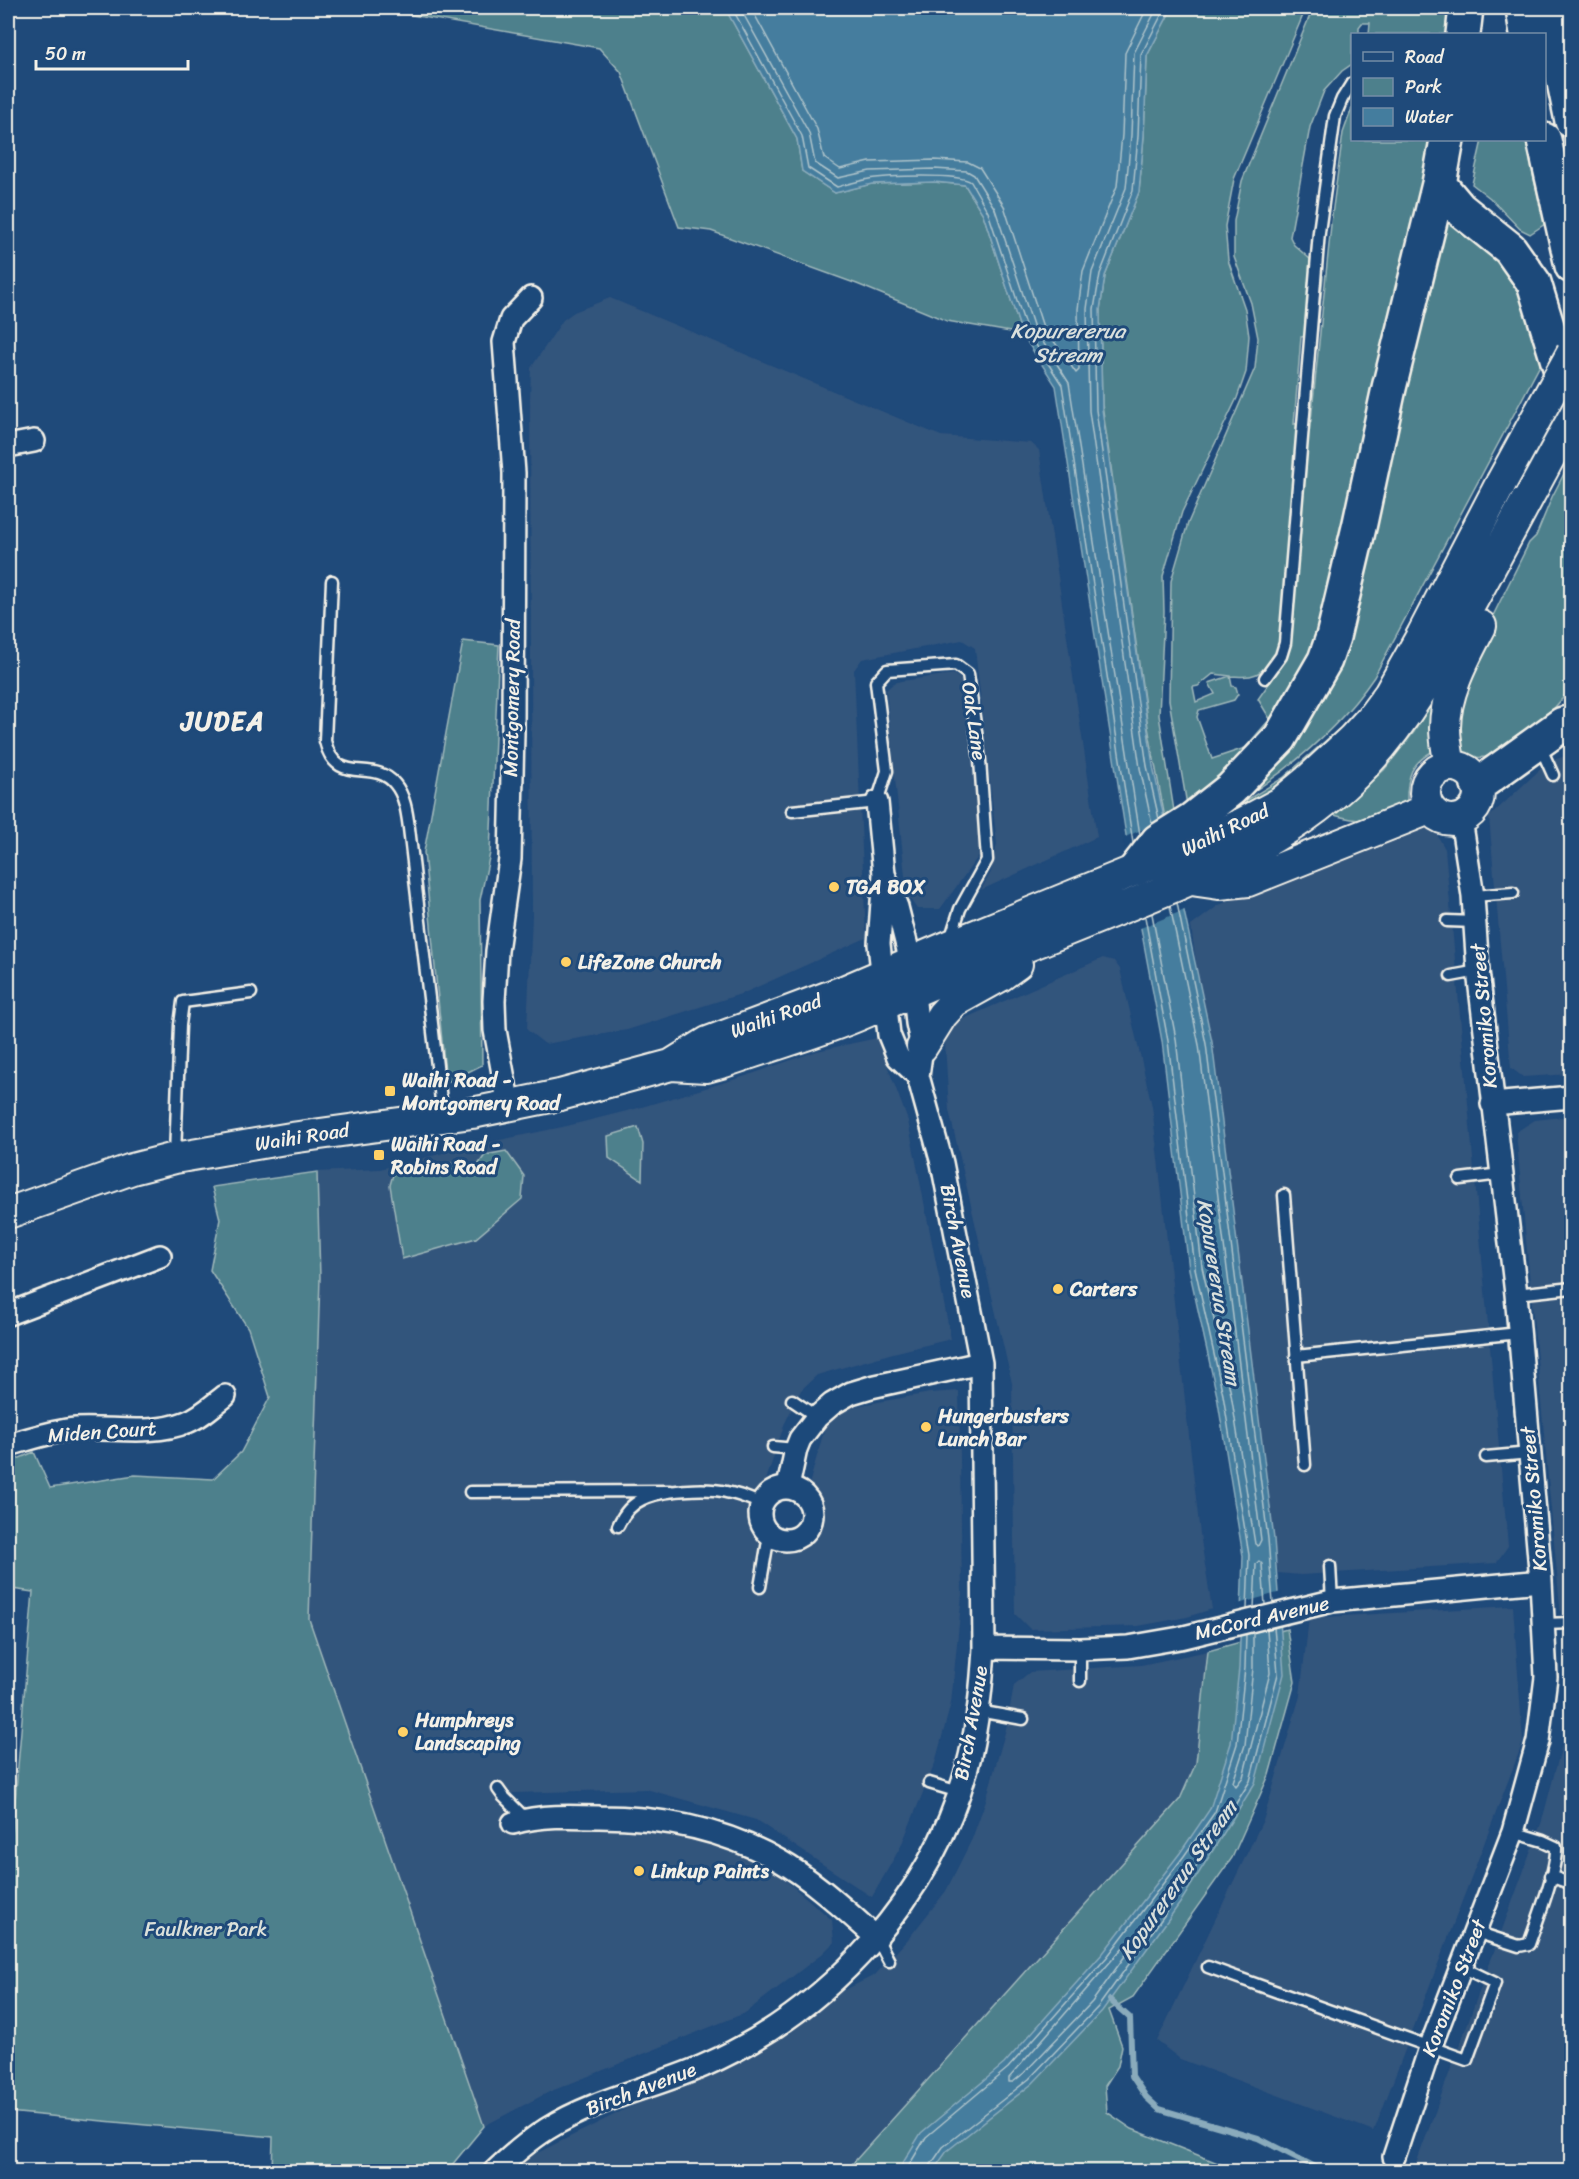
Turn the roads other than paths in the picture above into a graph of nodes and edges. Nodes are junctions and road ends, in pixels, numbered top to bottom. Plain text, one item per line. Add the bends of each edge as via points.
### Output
1 (1466, 8) edge
2 (1523, 8) edge
3 (1552, 8) edge
4 (1463, 33) edge
5 (1527, 33) edge
6 (1351, 86) edge
7 (1572, 121) edge
8 (1447, 141) edge
9 (1544, 141) edge
10 (1439, 184) junction
11 (1572, 266) edge
12 (531, 298) dead end
13 (1572, 353) edge
14 (1572, 407) edge
15 (1572, 416) edge
16 (33, 441) dead end
17 (8, 446) edge
18 (1511, 532) junction
19 (332, 581) dead end
20 (1265, 678) dead end
21 (1561, 724) edge
22 (1450, 766) junction
23 (1553, 776) dead end
24 (1478, 785) junction
25 (878, 802) junction
26 (1429, 809) junction
27 (792, 811) dead end
28 (1304, 819) junction
29 (1461, 819) junction
30 (1374, 832) junction
31 (1178, 842) junction
32 (884, 874) junction
33 (1124, 874) joint
34 (1192, 880) junction
35 (1513, 893) dead end
36 (1473, 896) junction
37 (1447, 921) dead end
38 (1475, 921) junction
39 (1059, 934) junction
40 (948, 946) junction
41 (1478, 971) junction
42 (1451, 976) dead end
43 (912, 977) junction
44 (884, 989) junction
45 (251, 993) dead end
46 (922, 1047) junction
47 (918, 1076) junction
48 (1572, 1096) edge
49 (1492, 1104) junction
50 (509, 1106) junction
51 (443, 1117) junction
52 (175, 1158) junction
53 (1501, 1174) junction
54 (1460, 1179) dead end
55 (1284, 1196) dead end
56 (8, 1213) edge
57 (159, 1256) dead end
58 (1572, 1288) edge
59 (1515, 1294) junction
60 (8, 1314) edge
61 (1519, 1333) junction
62 (1296, 1356) junction
63 (981, 1363) junction
64 (225, 1396) dead end
65 (792, 1400) dead end
66 (817, 1417) junction
67 (8, 1445) edge
68 (773, 1447) dead end
69 (796, 1449) junction
70 (1530, 1454) junction
71 (1486, 1457) dead end
72 (1305, 1465) dead end
73 (788, 1487) junction
74 (670, 1491) junction
75 (470, 1492) dead end
76 (762, 1504) junction
77 (618, 1526) dead end
78 (769, 1535) junction
79 (1330, 1566) dead end
80 (1541, 1581) junction
81 (760, 1587) dead end
82 (1332, 1601) junction
83 (1572, 1623) edge
84 (1544, 1624) junction
85 (984, 1648) junction
86 (1080, 1649) junction
87 (1080, 1681) dead end
88 (978, 1711) junction
89 (1023, 1719) dead end
90 (929, 1783) dead end
91 (498, 1789) dead end
92 (959, 1792) junction
93 (519, 1821) joint
94 (1513, 1832) junction
95 (1551, 1876) junction
96 (1572, 1884) edge
97 (1476, 1932) junction
98 (877, 1938) junction
99 (889, 1961) dead end
100 (1208, 1966) dead end
101 (1462, 1967) junction
102 (1430, 2048) junction
103 (1394, 2157) dead end
104 (495, 2172) edge

1 - 4 highway
2 - 5 highway
3 - 7 highway
6 - 20 lane via 1335,116 1319,232 1285,643
8 - 10 highway
9 - 11 highway
10 - 14 highway via 1460,209 1510,249 1534,283
10 - 31 highway via 1325,660 1280,738 1231,789 1193,819
12 - 50 street, Montgomery Road via 511,319 504,342 514,473 513,733 510,859 494,1001 495,1030
13 - 31 main road, Waihi Road, bridge via 1389,694 1359,732 1280,803 1243,823
15 - 18 main road, Waihi Road
16 - 17 street
18 - 22 main road via 1493,603 1465,657 1447,706 1445,730
18 - 28 main road, Waihi Road via 1408,712 1366,764
19 - 51 lane via 325,741 336,764 389,778 403,800
21 - 23 lane
21 - 24 highway
22 - 24 main road via 1467,771
22 - 26 main road via 1429,777 1424,793
24 - 29 main road via 1474,809
25 - 27 lane
25 - 32 street, Oak Lane
25 - 40 lane, Oak Lane via 887,771 876,682 887,670 956,665 963,669 968,674 980,760 987,860 960,909
26 - 29 main road via 1443,819
26 - 30 main road
28 - 30 main road
28 - 34 main road, Waihi Road via 1256,849
29 - 36 street, Koromiko Street
30 - 34 main road via 1248,881 1219,884
31 - 33 highway via 1158,841
32 - 43 street, Oak Lane via 897,907
32 - 44 street, Oak Lane via 879,944
33 - 40 main road, Waihi Road
34 - 39 main road, Waihi Road
35 - 36 lane
36 - 38 street, Koromiko Street
37 - 38 lane
38 - 41 street, Koromiko Street
39 - 43 main road, Waihi Road via 934,982
39 - 46 main road via 999,977 954,1002
40 - 43 main road, Waihi Road
41 - 42 lane
41 - 49 street, Koromiko Street
43 - 44 main road, Waihi Road
43 - 46 street, Birch Avenue
44 - 47 street, Birch Avenue via 889,1035 898,1057
44 - 50 main road, Waihi Road via 861,1015 724,1062 706,1067 671,1065
45 - 52 lane via 183,1002
46 - 47 street, Birch Avenue
47 - 63 street, Birch Avenue via 942,1163
48 - 49 street
49 - 53 street, Koromiko Street
50 - 51 main road, Waihi Road
51 - 52 main road, Waihi Road
52 - 56 main road, Waihi Road via 132,1169
53 - 54 lane
53 - 59 street, Koromiko Street
55 - 62 lane
57 - 60 street
58 - 59 lane
59 - 61 street, Koromiko Street
61 - 62 lane
61 - 70 street, Koromiko Street
62 - 72 lane
63 - 66 street via 851,1393
63 - 85 street, Birch Avenue
64 - 67 street, Miden Court via 198,1416 175,1426 59,1431
65 - 66 lane
66 - 69 street
68 - 69 lane
69 - 73 street
70 - 71 lane
70 - 80 street, Koromiko Street
73 - 76 street via 774,1491
73 - 78 street via 806,1497 811,1521 802,1535 794,1539
74 - 75 lane
74 - 76 lane via 724,1491
74 - 77 lane via 635,1504
76 - 78 street via 760,1521
78 - 81 lane
79 - 82 lane
80 - 82 street, McCord Avenue
80 - 84 street, Koromiko Street
82 - 86 street, McCord Avenue via 1151,1644
83 - 84 lane
84 - 94 street, Koromiko Street via 1546,1677 1538,1741
85 - 86 street, McCord Avenue
85 - 88 street, Birch Avenue
86 - 87 lane
88 - 89 lane
88 - 92 street, Birch Avenue
90 - 92 lane
91 - 93 lane
92 - 98 street, Birch Avenue via 911,1890
93 - 98 street via 548,1816 624,1817 681,1823 738,1840 794,1870
94 - 95 lane via 1556,1847
94 - 97 street, Koromiko Street
95 - 96 lane
95 - 97 lane via 1529,1944 1519,1946
97 - 101 street, Koromiko Street
98 - 99 lane
98 - 104 street, Birch Avenue via 809,2002 758,2038 703,2066 575,2114 530,2140
100 - 102 lane
101 - 102 street, Koromiko Street
101 - 102 lane via 1495,1983 1467,2060
102 - 103 street, Koromiko Street

